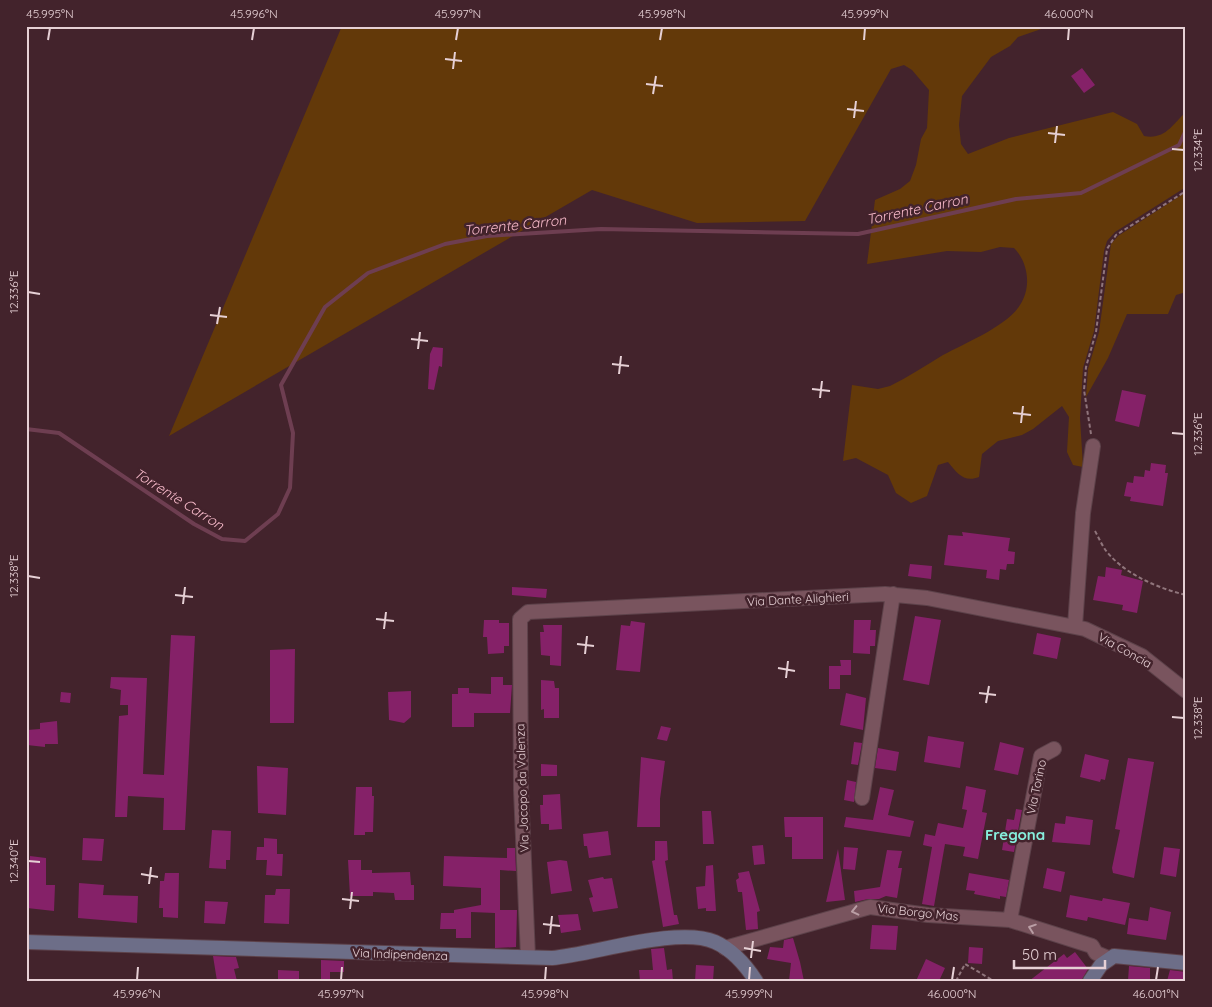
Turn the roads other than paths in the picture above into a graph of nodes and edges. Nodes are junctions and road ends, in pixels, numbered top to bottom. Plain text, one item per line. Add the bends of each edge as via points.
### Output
1 (1093, 446) road end
2 (893, 594) junction
3 (520, 619) joint
4 (1080, 628) junction
5 (1186, 691) edge
6 (1054, 749) dead end
7 (862, 798) dead end
8 (1010, 920) junction
9 (26, 942) edge
10 (725, 948) junction
11 (528, 957) junction
12 (1108, 958) junction
13 (1186, 963) edge
14 (756, 981) edge
15 (1090, 981) edge

1 - 4 street via 1083,513
2 - 3 street, Via Dante Alighieri via 528,612
2 - 4 street, Via Dante Alighieri
2 - 7 street
3 - 11 street, Via Jacopo da Valenza via 521,781
4 - 5 street, Via Concia via 1142,656
6 - 8 street, Via Torino via 1041,756
8 -> 10 street, Via Borgo Mas via 928,916 870,907
12 -> 8 street, Via Borgo Mas via 1096,953 1092,946
9 - 11 main road, Via Indipendenza
10 - 11 main road, Via Indipendenza via 713,941 662,938 577,956
10 - 14 main road, Via Indipendenza via 747,966
12 - 13 main road via 1124,955
12 - 15 main road

